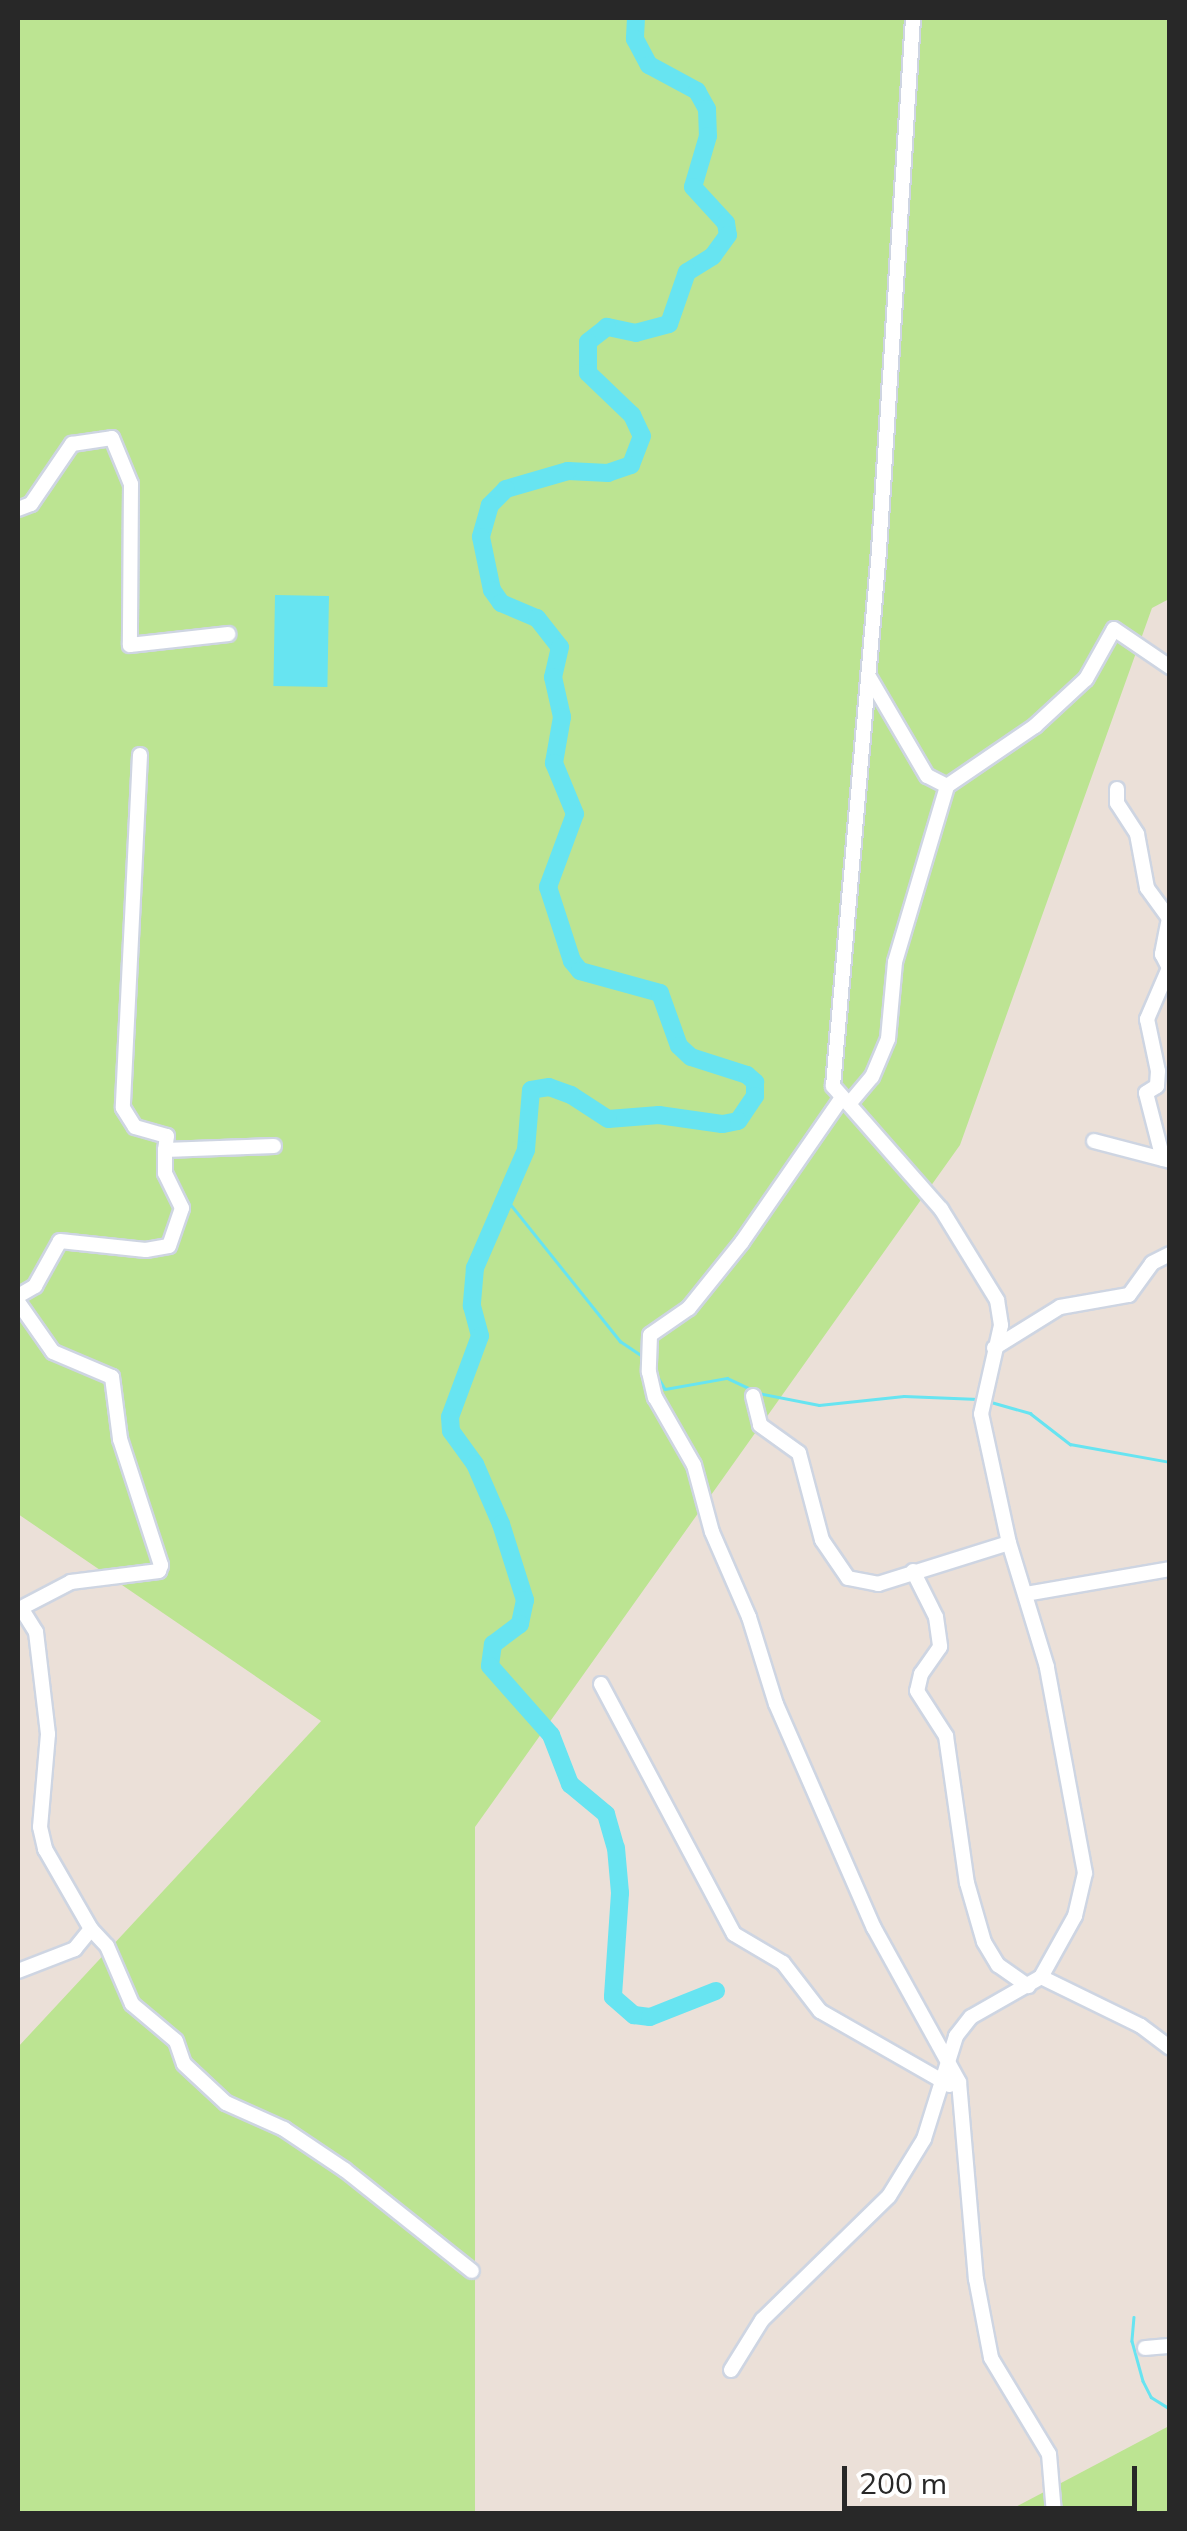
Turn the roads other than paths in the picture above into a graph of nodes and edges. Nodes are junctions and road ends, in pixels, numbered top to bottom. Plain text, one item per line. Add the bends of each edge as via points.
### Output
1 (913, 18) edge
2 (18, 509) edge
3 (228, 634) dead end
4 (1170, 667) edge
5 (868, 676) junction
6 (140, 755) dead end
7 (947, 786) junction
8 (1117, 789) dead end
9 (845, 1102) junction
10 (1094, 1141) dead end
11 (274, 1146) dead end
12 (165, 1150) junction
13 (1166, 1160) edge
14 (1170, 1254) edge
15 (18, 1299) edge
16 (994, 1348) junction
17 (752, 1396) dead end
18 (1009, 1544) junction
19 (1170, 1568) edge
20 (913, 1571) junction
21 (1026, 1594) junction
22 (20, 1609) edge
23 (602, 1684) dead end
24 (91, 1929) junction
25 (18, 1971) edge
26 (1035, 1981) junction
27 (1170, 2048) edge
28 (946, 2071) junction
29 (472, 2271) dead end
30 (1170, 2346) edge
31 (1146, 2348) dead end
32 (732, 2370) dead end
33 (1054, 2514) edge

1 - 5 street
2 - 3 street via 31,504 72,444 112,438 131,484 130,645
4 - 7 street via 1114,629 1086,679 1035,726
5 - 7 street via 927,776
5 - 9 street via 833,1047 833,1074
6 - 12 street via 123,1108 135,1127 167,1136
7 - 9 street via 895,962 888,1039 872,1077
8 - 13 street via 1136,834 1147,888 1169,918 1162,954 1169,968 1147,1018 1158,1071 1156,1086 1146,1093
9 - 16 street via 940,1209 997,1300 1001,1325
9 - 28 street via 689,1308 650,1335 649,1372 655,1398 694,1465 776,1704 874,1928
10 - 13 street
11 - 12 street
12 - 15 street via 165,1173 182,1208 168,1246 60,1240 35,1286
14 - 16 street via 1152,1262 1129,1295 1060,1307
15 - 22 street via 53,1352 112,1377 120,1439 162,1565 159,1571 70,1582
16 - 18 street via 981,1414
17 - 20 street via 760,1424 799,1454 822,1540 839,1572 866,1585
18 - 20 street
18 - 21 street
19 - 21 street
20 - 26 street via 936,1617 940,1647 920,1674 918,1691 946,1736 953,1816 971,1898 998,1966
21 - 26 street via 1085,1852 1075,1916
22 - 24 street via 36,1632 48,1734 40,1827 45,1849
23 - 28 street via 734,1934 782,1963 820,2011
24 - 25 street via 74,1949
24 - 29 street via 106,1946 132,2004 176,2041 184,2064 226,2104 284,2129 345,2170
26 - 27 street via 1141,2026
26 - 28 street via 970,2016
28 - 32 street via 924,2139 889,2196 762,2320
28 - 33 street via 964,2099 976,2280 991,2358 1049,2454
30 - 31 street

